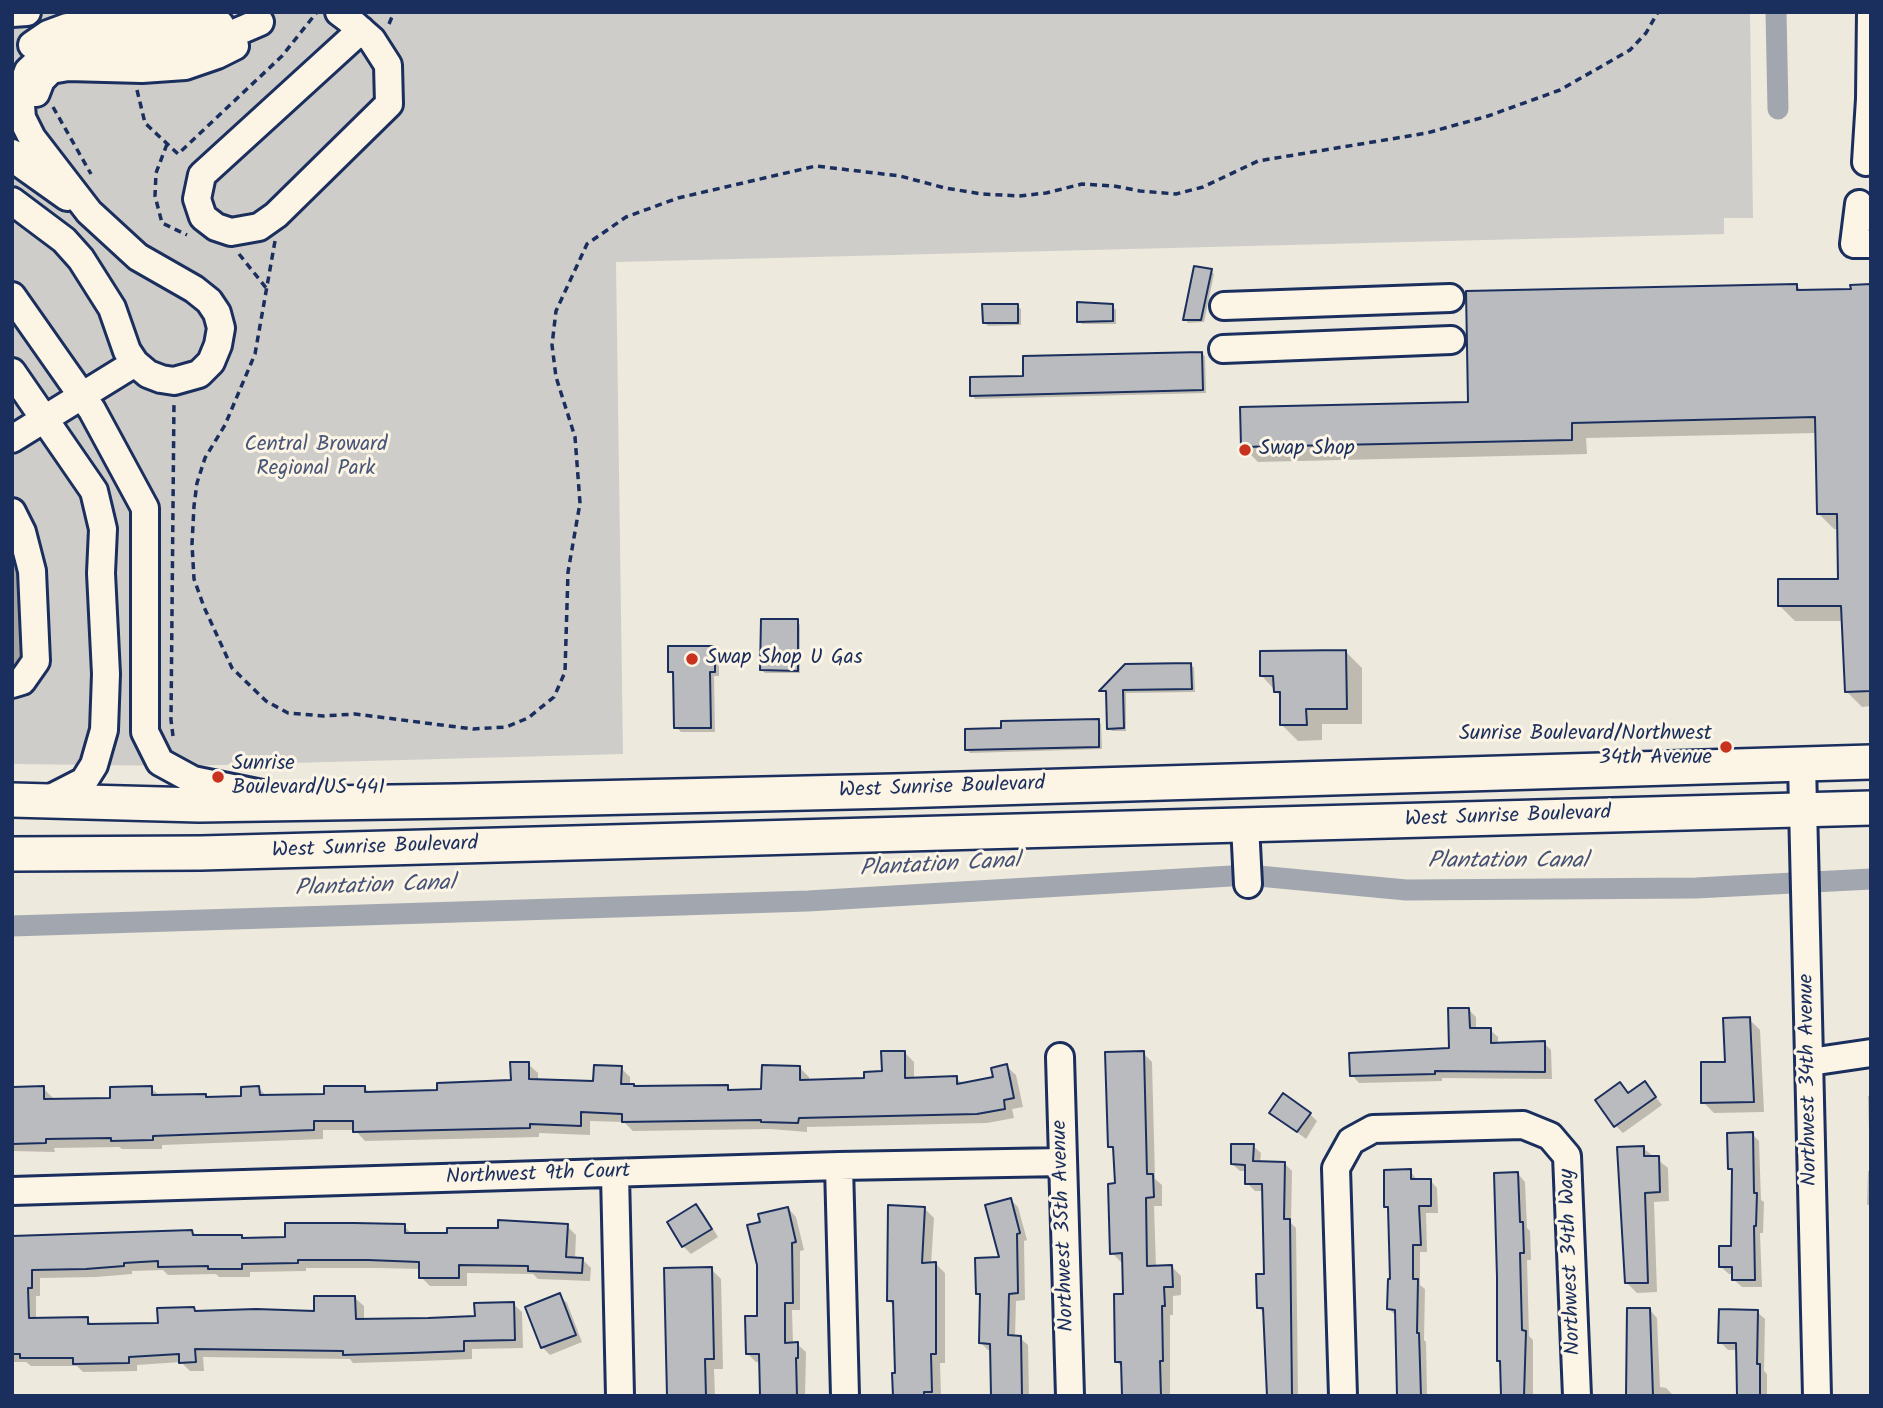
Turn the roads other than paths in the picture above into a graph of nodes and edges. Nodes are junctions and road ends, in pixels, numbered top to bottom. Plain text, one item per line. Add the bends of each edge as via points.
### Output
1 (27, 12) edge
2 (56, 12) edge
3 (162, 12) edge
4 (179, 12) edge
5 (204, 12) edge
6 (340, 12) edge
7 (1871, 12) edge
8 (12, 13) edge
9 (263, 17) edge
10 (361, 30) junction
11 (12, 47) edge
12 (12, 71) edge
13 (12, 128) edge
14 (12, 153) edge
15 (1866, 162) dead end
16 (70, 189) junction
17 (12, 201) edge
18 (1859, 204) dead end
19 (89, 212) junction
20 (1871, 244) edge
21 (12, 296) edge
22 (1450, 298) dead end
23 (1224, 306) dead end
24 (1451, 340) dead end
25 (1223, 349) dead end
26 (135, 363) junction
27 (12, 372) edge
28 (82, 395) junction
29 (45, 419) junction
30 (12, 439) edge
31 (12, 512) edge
32 (12, 684) edge
33 (1871, 762) edge
34 (1802, 764) junction
35 (1239, 780) junction
36 (12, 800) edge
37 (45, 801) junction
38 (306, 803) junction
39 (1871, 807) edge
40 (1804, 809) junction
41 (1245, 825) junction
42 (906, 834) junction
43 (12, 855) edge
44 (1248, 875) dead end
45 (1871, 1053) edge
46 (1060, 1057) dead end
47 (1810, 1062) junction
48 (1063, 1162) junction
49 (839, 1166) junction
50 (615, 1174) junction
51 (12, 1191) edge
52 (620, 1395) edge
53 (600, 1396) edge
54 (845, 1396) edge
55 (1070, 1396) edge
56 (1343, 1396) edge
57 (1577, 1396) edge
58 (1817, 1396) edge

1 - 8 street
2 - 11 street
3 - 4 street
4 - 5 street
6 - 10 street
7 - 15 street
9 - 12 street via 188,26 67,27 32,45
9 - 16 street via 225,37 190,44 74,46 45,55 28,71 20,93 22,118
9 - 19 street via 245,41 185,66 68,67 51,70 41,80 36,108
10 - 10 street via 201,175 197,199 203,217 231,232 259,227 389,104 388,65
13 - 16 street via 36,160
14 - 19 street via 22,166
16 - 19 street
17 - 26 street via 64,240 81,259 112,308
18 - 20 street via 1854,244
19 - 26 street via 138,257 194,289 217,313 221,328 218,345 199,374 174,381 161,379
21 - 28 street
22 - 23 street
24 - 25 street
26 - 28 street
27 - 29 street
28 - 29 street
28 - 38 street via 145,508 145,732 160,762 193,780
29 - 30 street
29 - 37 street via 94,491 103,529 106,674 104,730 94,765 84,780
31 - 32 street via 32,571 36,662 22,681
33 - 34 main road, West Sunrise Boulevard
34 - 35 main road, West Sunrise Boulevard
34 - 40 street, Northwest 34th Avenue
35 - 38 main road, West Sunrise Boulevard
35 - 42 main road via 1211,802 932,818
36 - 37 main road, West Sunrise Boulevard
37 - 38 main road, West Sunrise Boulevard
39 - 40 main road, West Sunrise Boulevard
40 - 41 main road, West Sunrise Boulevard
40 - 47 street, Northwest 34th Avenue
41 - 42 main road, West Sunrise Boulevard
41 - 44 street
42 - 43 main road, West Sunrise Boulevard
45 - 47 street
46 - 48 street, Northwest 35th Avenue
47 - 58 street, Northwest 34th Avenue
48 - 49 street, Northwest 9th Court
48 - 55 street, Northwest 35th Avenue
49 - 50 street, Northwest 9th Court
49 - 54 street
50 - 51 street, Northwest 9th Court
50 - 52 street
52 - 53 street
56 - 57 street, Northwest 34th Way via 1336,1168 1351,1140 1373,1129 1522,1125 1550,1136 1567,1156

